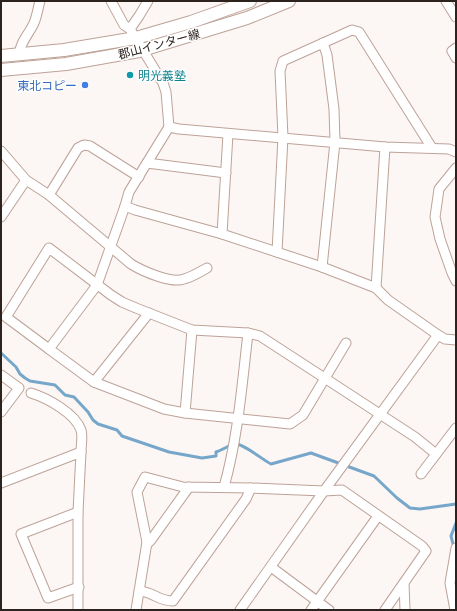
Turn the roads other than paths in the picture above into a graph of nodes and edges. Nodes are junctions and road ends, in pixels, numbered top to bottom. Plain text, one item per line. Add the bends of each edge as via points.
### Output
1 (40, 1) edge
2 (111, 1) edge
3 (148, 1) edge
4 (250, 1) edge
5 (289, 1) edge
6 (446, 1) edge
7 (456, 17) edge
8 (133, 33) junction
9 (323, 43) junction
10 (456, 48) edge
11 (144, 50) junction
12 (19, 55) junction
13 (1, 56) edge
14 (456, 58) edge
15 (1, 70) edge
16 (169, 127) junction
17 (228, 134) junction
18 (283, 137) junction
19 (335, 142) junction
20 (385, 146) junction
21 (432, 148) junction
22 (1, 151) edge
23 (456, 152) edge
24 (147, 163) junction
25 (456, 168) edge
26 (226, 173) junction
27 (139, 177) junction
28 (26, 180) junction
29 (49, 195) junction
30 (125, 206) junction
31 (1, 218) edge
32 (222, 234) junction
33 (111, 247) junction
34 (277, 252) junction
35 (322, 267) junction
36 (207, 268) dead end
37 (456, 281) edge
38 (97, 285) junction
39 (376, 288) junction
40 (148, 312) junction
41 (192, 330) junction
42 (248, 333) junction
43 (438, 335) junction
44 (456, 340) edge
45 (346, 343) dead end
46 (49, 349) junction
47 (1, 374) edge
48 (325, 377) junction
49 (94, 382) junction
50 (31, 393) dead end
51 (1, 412) edge
52 (185, 413) junction
53 (379, 414) junction
54 (238, 419) junction
55 (456, 428) edge
56 (81, 452) junction
57 (436, 454) junction
58 (421, 474) dead end
59 (1, 483) edge
60 (190, 487) junction
61 (224, 488) junction
62 (251, 488) junction
63 (324, 491) junction
64 (78, 512) junction
65 (378, 516) junction
66 (146, 544) junction
67 (456, 549) edge
68 (271, 567) junction
69 (404, 583) junction
70 (79, 587) junction
71 (139, 591) junction
72 (317, 601) junction
73 (78, 610) edge
74 (136, 610) edge
75 (240, 610) edge
76 (311, 610) edge
77 (329, 610) edge
78 (385, 610) edge
79 (404, 610) edge
80 (455, 610) edge

1 - 12 street
2 - 8 street via 124,25
3 - 8 street
4 - 8 street via 191,22
5 - 11 street, 郡山インター線 via 247,18
6 - 7 street
8 - 11 street
8 - 12 street via 64,50
9 - 18 street via 283,61 280,71
9 - 19 street via 334,109
9 - 21 street via 352,30 359,32
10 - 14 street via 452,51
11 - 15 street, 郡山インター線 via 66,64
11 - 16 street via 166,92
12 - 13 street
16 - 17 street
16 - 24 street
17 - 18 street
17 - 26 street
18 - 19 street
18 - 34 street
19 - 20 street
19 - 35 street
20 - 21 street
20 - 39 street
21 - 23 street
22 - 28 street
24 - 26 street
24 - 27 street
25 - 37 street via 439,189 435,217 440,239
26 - 32 street
27 - 29 street via 90,146 81,146
27 - 30 street via 129,192
28 - 29 street
28 - 31 street
29 - 33 street
30 - 32 street
30 - 33 street
32 - 34 street
33 - 36 street via 138,269 172,280 185,279
33 - 38 street
34 - 35 street
35 - 39 street
38 - 40 street via 122,302
38 - 46 street
38 - 46 street via 49,248 6,316
39 - 43 street via 388,300
40 - 41 street
40 - 49 street
41 - 42 street
41 - 52 street
42 - 48 street via 260,336
42 - 54 street
43 - 44 street
43 - 53 street
45 - 48 street
46 - 49 street
47 - 51 street via 19,388
48 - 53 street
48 - 54 street via 303,415 290,424
49 - 52 street via 164,409
50 - 56 street via 45,398 74,418 81,430
52 - 54 street
53 - 57 street
53 - 63 street
54 - 61 street
55 - 57 street
56 - 59 street
56 - 64 street
57 - 58 street
60 - 61 street
60 - 66 street
60 - 66 street via 144,478 137,492
61 - 62 street
62 - 63 street
62 - 71 street via 246,499 173,601 164,601 148,592
63 - 65 street via 342,490
63 - 68 street
64 - 70 street
64 - 70 street via 21,534 48,598
65 - 69 street via 422,546 426,552
65 - 72 street
66 - 71 street
67 - 80 street via 450,583
68 - 72 street
68 - 75 street
69 - 78 street
69 - 79 street
70 - 73 street
71 - 74 street
72 - 76 street
72 - 77 street

